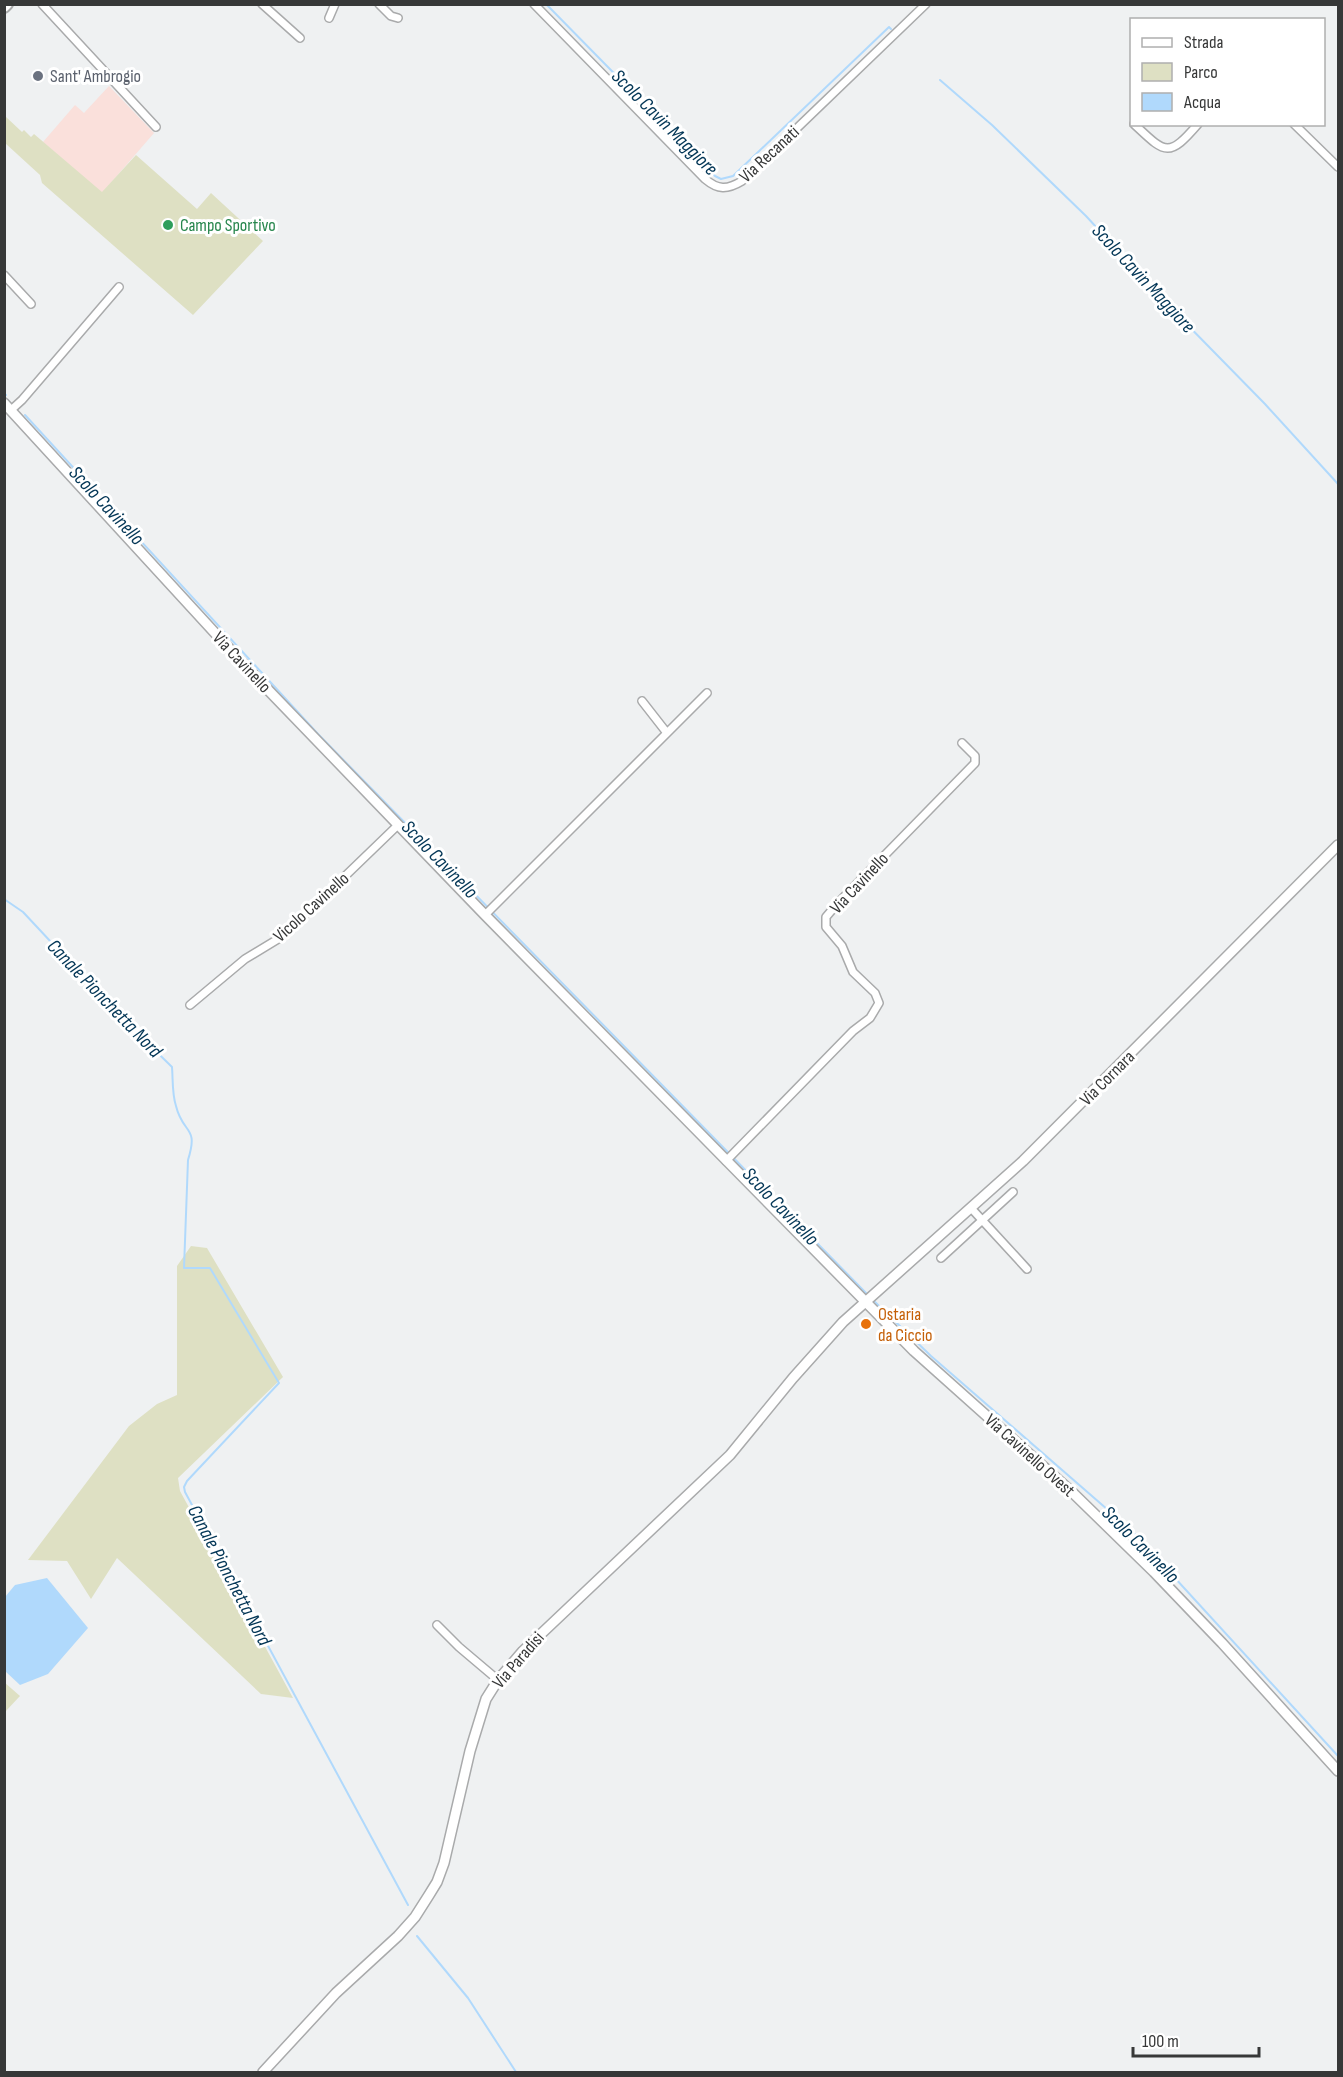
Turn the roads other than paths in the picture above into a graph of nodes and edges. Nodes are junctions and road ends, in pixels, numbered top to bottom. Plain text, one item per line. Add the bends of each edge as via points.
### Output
1 (42, 4) edge
2 (262, 4) edge
3 (335, 4) edge
4 (379, 4) edge
5 (534, 4) edge
6 (926, 4) edge
7 (329, 18) dead end
8 (398, 18) dead end
9 (300, 38) dead end
10 (1136, 126) edge
11 (1196, 126) edge
12 (1296, 126) edge
13 (156, 127) dead end
14 (1338, 167) edge
15 (4, 275) edge
16 (119, 287) dead end
17 (31, 304) dead end
18 (8, 407) edge
19 (707, 693) dead end
20 (642, 701) dead end
21 (667, 733) junction
22 (962, 743) dead end
23 (398, 825) junction
24 (1338, 845) edge
25 (489, 911) junction
26 (190, 1005) dead end
27 (730, 1158) junction
28 (1013, 1192) dead end
29 (971, 1208) junction
30 (983, 1220) junction
31 (941, 1258) dead end
32 (1027, 1269) dead end
33 (865, 1301) junction
34 (437, 1625) dead end
35 (498, 1680) junction
36 (1338, 1771) edge
37 (263, 2073) edge

1 - 13 street
2 - 9 street
3 - 7 street
4 - 8 street
5 - 6 street, Via Recanati via 705,179 720,188 742,181
10 - 11 street via 1155,144 1171,149 1181,144
12 - 14 street
15 - 17 street
16 - 18 street via 29,391
18 - 23 street, Via Cavinello
19 - 21 street
20 - 21 street
21 - 25 street
22 - 27 street, Via Cavinello via 975,756 975,763 826,917 826,927 842,946 853,972 875,993 879,1003 870,1017
23 - 25 street, Via Cavinello
23 - 26 street, Vicolo Cavinello via 283,936 245,959
24 - 29 street, Via Cornara
25 - 27 street, Via Cavinello
27 - 33 street, Via Cavinello
28 - 30 street
29 - 30 street
29 - 33 street, Via Cornara
30 - 31 street
30 - 32 street
33 - 35 street, Via Paradisi via 820,1346 730,1455 529,1644
33 - 36 street, Via Cavinello Ovest via 1154,1572
34 - 35 street
35 - 37 street, Via Paradisi via 479,1719 437,1882 398,1936 336,1993

